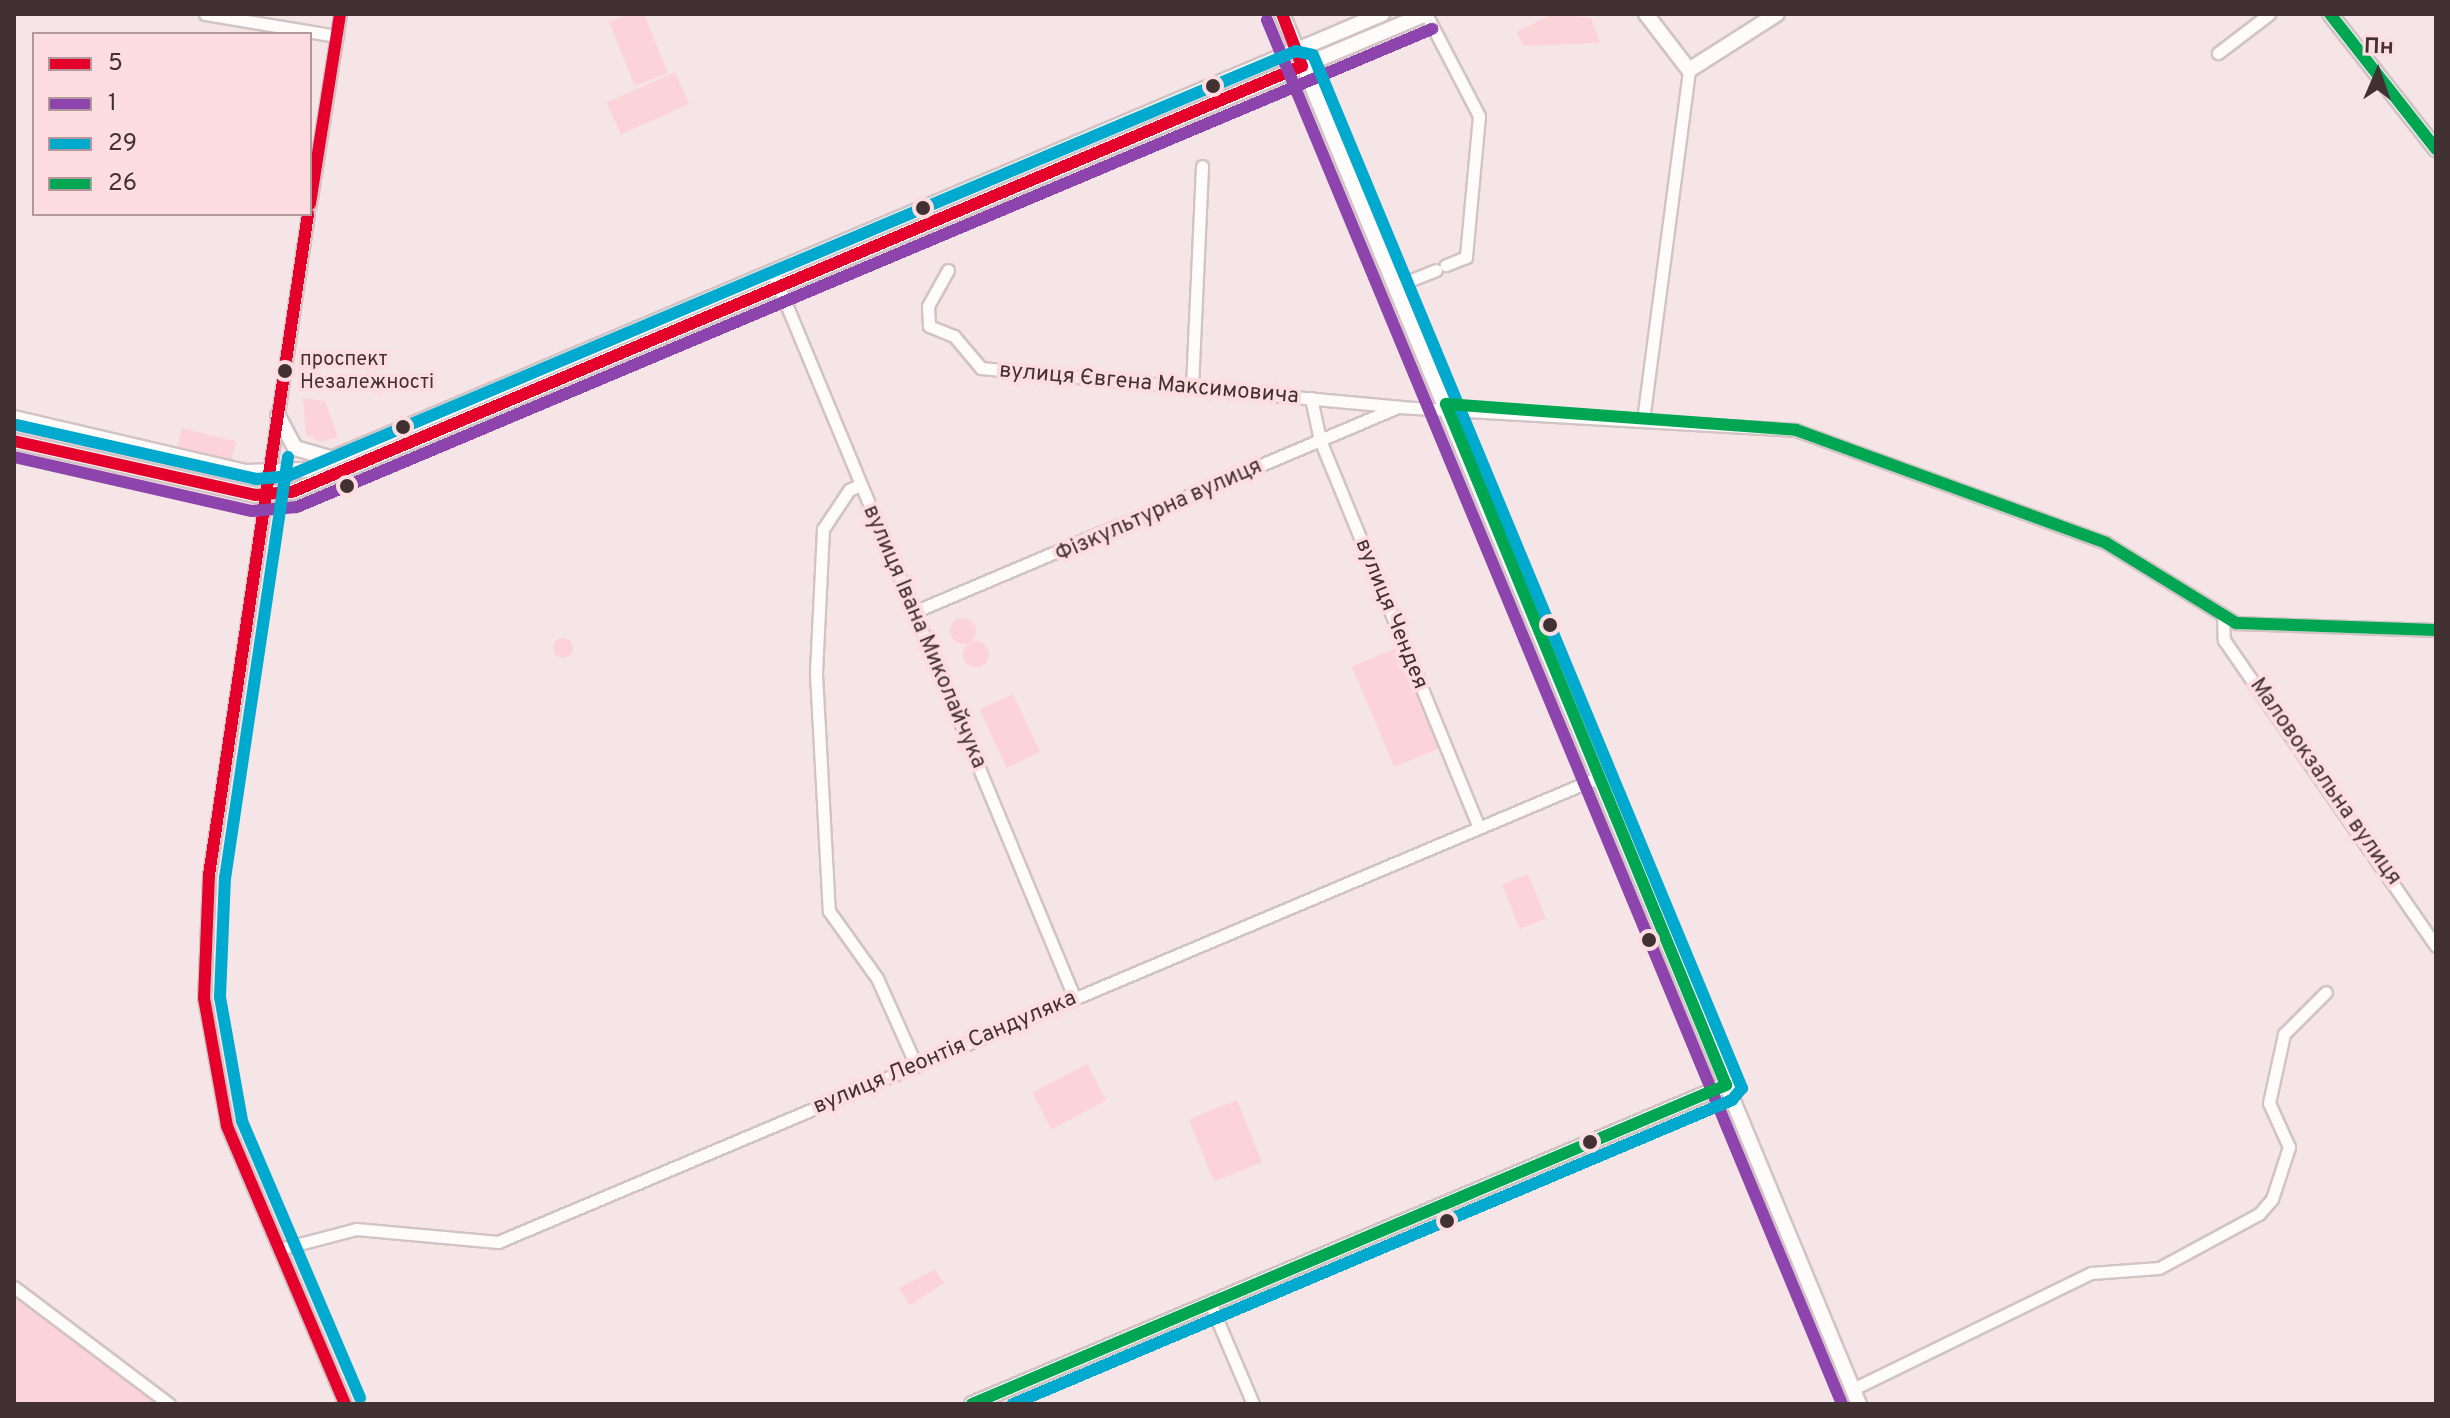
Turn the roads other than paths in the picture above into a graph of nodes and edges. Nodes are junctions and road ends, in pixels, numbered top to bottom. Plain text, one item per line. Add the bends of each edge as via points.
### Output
1 (205, 14) edge
2 (340, 14) edge
3 (1282, 14) edge
4 (1382, 14) edge
5 (1426, 14) edge
6 (1646, 14) edge
7 (1777, 14) edge
8 (2269, 14) edge
9 (2330, 14) edge
10 (337, 36) junction
11 (1296, 50) junction
12 (2218, 53) dead end
13 (1302, 66) junction
14 (1689, 70) junction
15 (2436, 149) edge
16 (1202, 166) dead end
17 (312, 192) edge
18 (308, 216) edge
19 (948, 270) dead end
20 (774, 275) junction
21 (1396, 286) junction
22 (780, 289) junction
23 (1192, 387) junction
24 (1311, 398) junction
25 (1446, 404) junction
26 (1399, 407) junction
27 (278, 416) junction
28 (14, 418) edge
29 (1643, 420) junction
30 (1320, 440) junction
31 (14, 441) edge
32 (343, 457) junction
33 (269, 475) junction
34 (860, 485) junction
35 (266, 497) junction
36 (916, 611) junction
37 (2223, 617) junction
38 (2436, 630) edge
39 (1597, 778) junction
40 (1479, 827) junction
41 (2436, 946) edge
42 (2326, 992) dead end
43 (1075, 999) junction
44 (916, 1065) junction
45 (1726, 1085) junction
46 (280, 1249) junction
47 (14, 1287) edge
48 (1210, 1303) junction
49 (1853, 1389) junction
50 (169, 1404) edge
51 (345, 1404) edge
52 (972, 1404) edge
53 (1253, 1404) edge
54 (1859, 1404) edge

1 - 10 street
2 - 10 street
3 - 11 main road
4 - 11 main road
5 - 13 main road
5 - 21 street via 1479,116 1466,257
6 - 14 main road
7 - 14 main road
8 - 12 street
9 - 15 main road
10 - 17 street
11 - 13 main road
11 - 20 main road
13 - 21 main road
13 - 22 main road
14 - 29 street
16 - 23 street
18 - 27 street
19 - 23 street, вулиця Євгена Максимовича via 928,306 929,326 954,336 981,368
20 - 22 street, вулиця Івана Миколайчука
20 - 32 main road
21 - 25 main road
22 - 34 street, вулиця Івана Миколайчука
22 - 35 main road via 325,480
23 - 24 street, вулиця Євгена Максимовича
24 - 26 street, вулиця Євгена Максимовича
24 - 30 street, вулиця Чендея
25 - 26 street, вулиця Євгена Максимовича
25 - 29 street, вулиця Євгена Максимовича
25 - 39 main road
26 - 30 street, Фізкультурна вулиця
27 - 32 main road via 284,435 303,454
27 - 33 street
28 - 33 main road
29 - 37 street, вулиця Євгена Максимовича via 1796,430 1853,446 2106,543
30 - 36 street, Фізкультурна вулиця
30 - 40 street, вулиця Чендея
31 - 35 main road
32 - 33 main road
33 - 35 street
34 - 36 street, вулиця Івана Миколайчука
34 - 44 street via 849,490 823,529 816,674 829,911 877,978
35 - 46 street via 209,875 204,998 227,1126
36 - 43 street, вулиця Івана Миколайчука
37 - 38 street, вулиця Євгена Максимовича via 2247,626
37 - 41 street, Маловокзальна вулиця via 2224,640
39 - 40 street, вулиця Леонтія Сандуляка
39 - 45 main road
40 - 43 street, вулиця Леонтія Сандуляка
42 - 49 street via 2284,1034 2269,1103 2289,1147 2272,1199 2259,1214 2159,1268 2091,1273
43 - 44 street, вулиця Леонтія Сандуляка
44 - 46 street, вулиця Леонтія Сандуляка via 498,1242 356,1229
45 - 48 main road
45 - 49 main road
46 - 51 street
47 - 50 street
48 - 52 main road
48 - 53 street
49 - 54 main road

